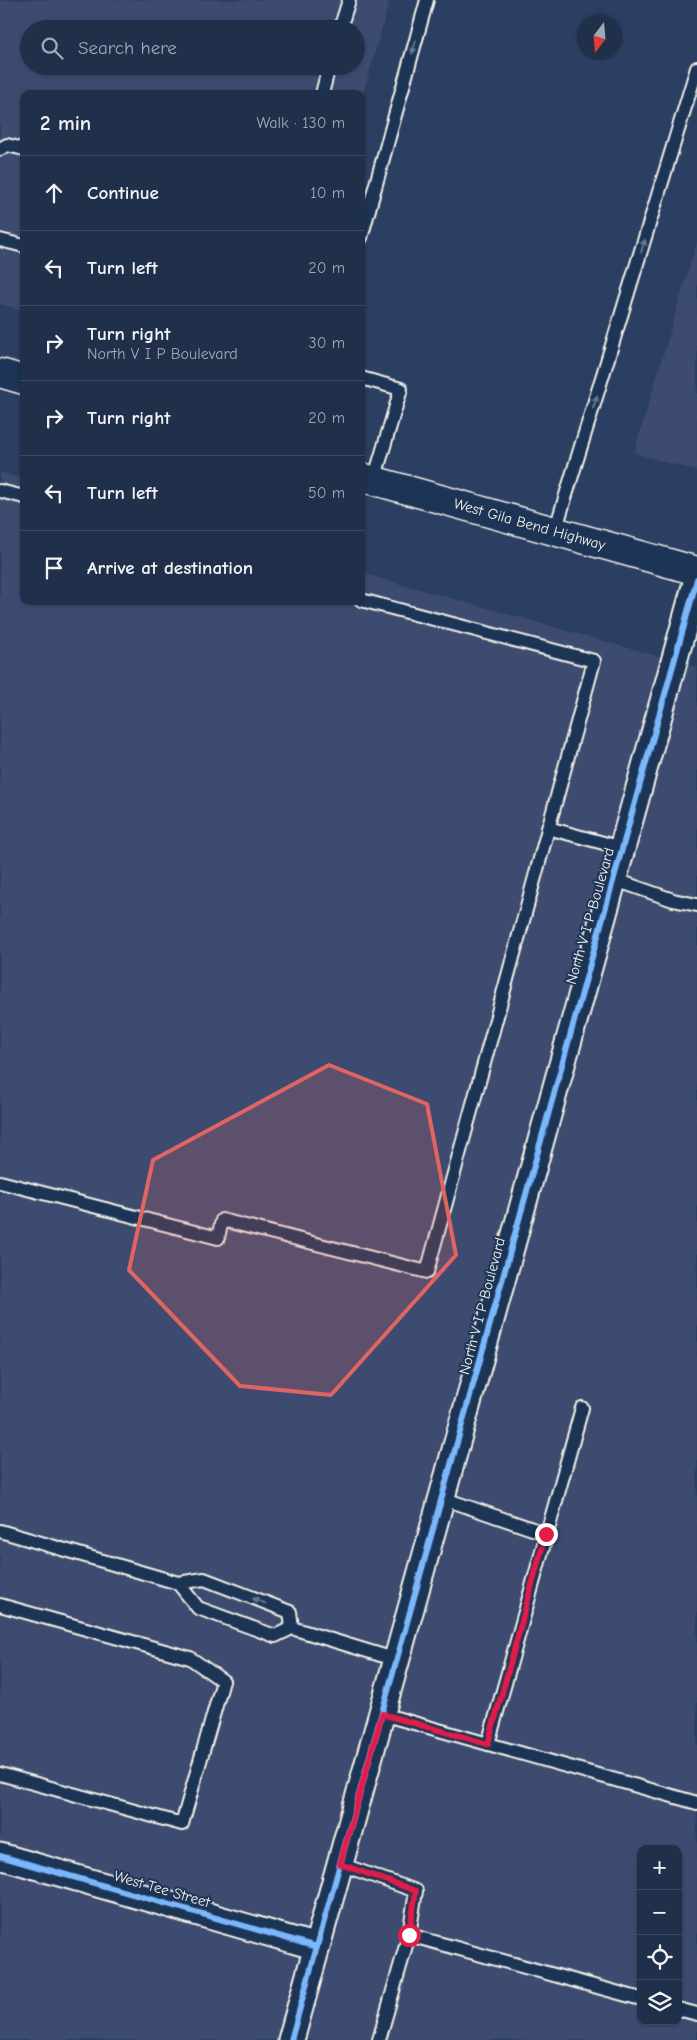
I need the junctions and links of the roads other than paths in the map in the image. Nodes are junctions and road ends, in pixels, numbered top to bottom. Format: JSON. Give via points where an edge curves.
{"nodes":[{"id":1,"x":349,"y":0,"type":"edge"},
{"id":2,"x":428,"y":0,"type":"edge"},
{"id":3,"x":343,"y":20,"type":"edge"},
{"id":4,"x":697,"y":68,"type":"edge"},
{"id":5,"x":327,"y":75,"type":"edge"},
{"id":6,"x":323,"y":90,"type":"edge"},
{"id":7,"x":20,"y":148,"type":"edge"},
{"id":8,"x":0,"y":149,"type":"edge"},
{"id":9,"x":365,"y":224,"type":"edge"},
{"id":10,"x":0,"y":240,"type":"edge"},
{"id":11,"x":20,"y":245,"type":"edge"},
{"id":12,"x":0,"y":373,"type":"edge"},
{"id":13,"x":20,"y":379,"type":"edge"},
{"id":14,"x":365,"y":379,"type":"edge"},
{"id":15,"x":368,"y":478,"type":"edge"},
{"id":16,"x":0,"y":491,"type":"edge"},
{"id":17,"x":20,"y":497,"type":"edge"},
{"id":18,"x":555,"y":531,"type":"junction"},
{"id":19,"x":697,"y":571,"type":"edge"},
{"id":20,"x":697,"y":579,"type":"edge"},
{"id":21,"x":365,"y":601,"type":"edge"},
{"id":22,"x":548,"y":828,"type":"junction"},
{"id":23,"x":622,"y":848,"type":"junction"},
{"id":24,"x":613,"y":879,"type":"junction"},
{"id":25,"x":697,"y":904,"type":"edge"},
{"id":26,"x":0,"y":1182,"type":"edge"},
{"id":27,"x":582,"y":1408,"type":"dead end"},
{"id":28,"x":442,"y":1498,"type":"junction"},
{"id":29,"x":0,"y":1531,"type":"edge"},
{"id":30,"x":546,"y":1534,"type":"junction"},
{"id":31,"x":178,"y":1583,"type":"junction"},
{"id":32,"x":0,"y":1605,"type":"edge"},
{"id":33,"x":292,"y":1628,"type":"junction"},
{"id":34,"x":397,"y":1660,"type":"junction"},
{"id":35,"x":382,"y":1714,"type":"junction"},
{"id":36,"x":488,"y":1744,"type":"junction"},
{"id":37,"x":0,"y":1774,"type":"edge"},
{"id":38,"x":697,"y":1803,"type":"edge"},
{"id":39,"x":0,"y":1856,"type":"edge"},
{"id":40,"x":340,"y":1864,"type":"junction"},
{"id":41,"x":409,"y":1935,"type":"junction"},
{"id":42,"x":317,"y":1947,"type":"junction"},
{"id":43,"x":637,"y":1997,"type":"edge"},
{"id":44,"x":682,"y":2010,"type":"edge"},
{"id":45,"x":697,"y":2014,"type":"edge"},
{"id":46,"x":291,"y":2040,"type":"edge"},
{"id":47,"x":379,"y":2040,"type":"edge"}],
"edges":[{"from":1,"to":3,"type":"lane"},
{"from":2,"to":9,"type":"lane","one_way":true},
{"from":18,"to":4,"type":"lane","one_way":true},
{"from":5,"to":6,"type":"lane"},
{"from":7,"to":8,"type":"lane","via":[[7,145]]},
{"from":10,"to":11,"type":"lane"},
{"from":12,"to":13,"type":"main road"},
{"from":14,"to":15,"type":"lane","via":[[401,389]]},
{"from":15,"to":18,"type":"main road","name":"West Gila Bend Highway"},
{"from":16,"to":17,"type":"lane"},
{"from":18,"to":19,"type":"main road","name":"West Gila Bend Highway"},
{"from":20,"to":23,"type":"street","name":"North V I P Boulevard"},
{"from":21,"to":22,"type":"lane","via":[[594,661]]},
{"from":22,"to":23,"type":"lane"},
{"from":22,"to":26,"type":"lane","via":[[426,1272],[222,1220],[218,1238]]},
{"from":23,"to":24,"type":"street","name":"North V I P Boulevard"},
{"from":24,"to":25,"type":"lane","via":[[673,900]]},
{"from":24,"to":28,"type":"street","name":"North V I P Boulevard"},
{"from":27,"to":30,"type":"lane"},
{"from":28,"to":30,"type":"lane"},
{"from":28,"to":34,"type":"street","name":"North V I P Boulevard"},
{"from":29,"to":31,"type":"lane"},
{"from":30,"to":36,"type":"lane"},
{"from":31,"to":33,"type":"lane","via":[[198,1608],[275,1636]]},
{"from":33,"to":31,"type":"lane","one_way":true,"via":[[290,1612],[204,1579]]},
{"from":32,"to":37,"type":"lane","via":[[190,1658],[223,1681],[182,1824]]},
{"from":33,"to":34,"type":"lane"},
{"from":34,"to":35,"type":"street","name":"North V I P Boulevard"},
{"from":35,"to":36,"type":"lane"},
{"from":35,"to":40,"type":"street","name":"North V I P Boulevard"},
{"from":36,"to":38,"type":"lane"},
{"from":39,"to":42,"type":"street","name":"West Tee Street"},
{"from":40,"to":41,"type":"lane","via":[[416,1891]]},
{"from":40,"to":42,"type":"street","name":"North V I P Boulevard"},
{"from":41,"to":43,"type":"lane"},
{"from":41,"to":47,"type":"lane"},
{"from":42,"to":46,"type":"street","name":"North V I P Boulevard"},
{"from":44,"to":45,"type":"lane"}]}
